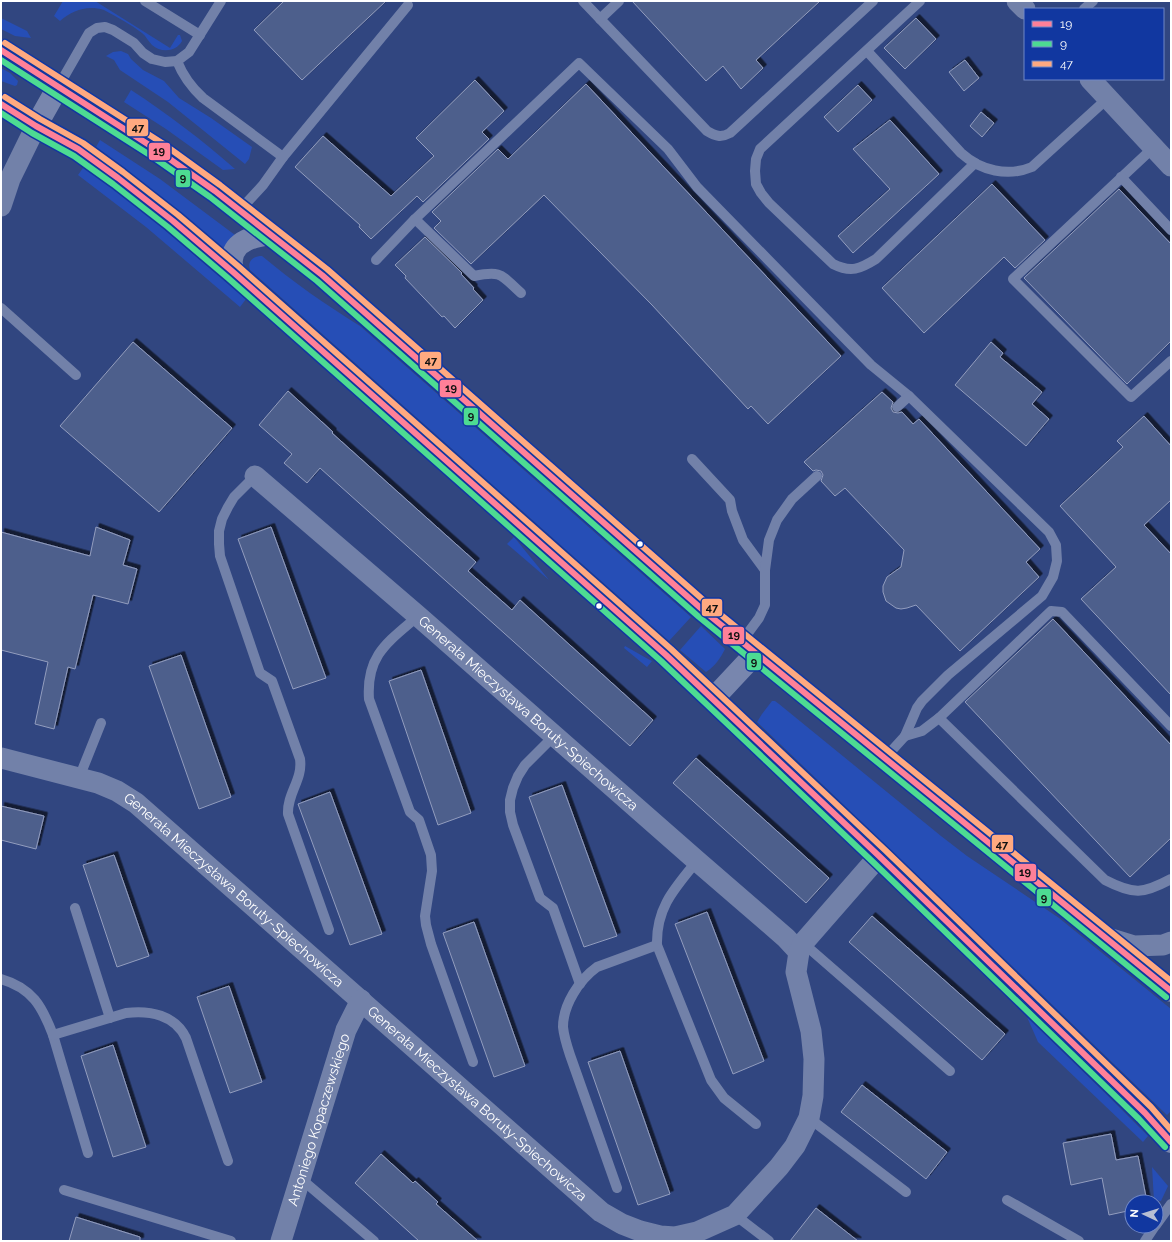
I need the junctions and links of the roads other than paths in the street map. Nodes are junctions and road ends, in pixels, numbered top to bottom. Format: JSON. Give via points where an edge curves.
{"nodes":[{"id":1,"x":145,"y":1,"type":"edge"},
{"id":2,"x":221,"y":1,"type":"edge"},
{"id":3,"x":583,"y":1,"type":"edge"},
{"id":4,"x":619,"y":1,"type":"edge"},
{"id":5,"x":873,"y":1,"type":"edge"},
{"id":6,"x":920,"y":1,"type":"edge"},
{"id":7,"x":408,"y":5,"type":"dead end"},
{"id":8,"x":600,"y":19,"type":"junction"},
{"id":9,"x":200,"y":35,"type":"junction"},
{"id":10,"x":1,"y":50,"type":"edge"},
{"id":11,"x":867,"y":51,"type":"junction"},
{"id":12,"x":177,"y":61,"type":"junction"},
{"id":13,"x":1091,"y":80,"type":"edge"},
{"id":14,"x":58,"y":87,"type":"junction"},
{"id":15,"x":1108,"y":98,"type":"junction"},
{"id":16,"x":1,"y":104,"type":"edge"},
{"id":17,"x":36,"y":126,"type":"junction"},
{"id":18,"x":1154,"y":147,"type":"junction"},
{"id":19,"x":283,"y":157,"type":"junction"},
{"id":20,"x":975,"y":163,"type":"junction"},
{"id":21,"x":1171,"y":166,"type":"edge"},
{"id":22,"x":1121,"y":177,"type":"junction"},
{"id":23,"x":1,"y":206,"type":"edge"},
{"id":24,"x":240,"y":210,"type":"junction"},
{"id":25,"x":415,"y":219,"type":"junction"},
{"id":26,"x":1171,"y":230,"type":"edge"},
{"id":27,"x":271,"y":234,"type":"junction"},
{"id":28,"x":376,"y":260,"type":"dead end"},
{"id":29,"x":233,"y":272,"type":"junction"},
{"id":30,"x":521,"y":293,"type":"dead end"},
{"id":31,"x":1,"y":308,"type":"edge"},
{"id":32,"x":1171,"y":361,"type":"edge"},
{"id":33,"x":76,"y":376,"type":"dead end"},
{"id":34,"x":909,"y":396,"type":"junction"},
{"id":35,"x":897,"y":407,"type":"dead end"},
{"id":36,"x":692,"y":459,"type":"dead end"},
{"id":37,"x":255,"y":476,"type":"joint"},
{"id":38,"x":817,"y":476,"type":"dead end"},
{"id":39,"x":765,"y":570,"type":"junction"},
{"id":40,"x":418,"y":616,"type":"junction"},
{"id":41,"x":749,"y":647,"type":"junction"},
{"id":42,"x":713,"y":699,"type":"junction"},
{"id":43,"x":939,"y":718,"type":"junction"},
{"id":44,"x":101,"y":723,"type":"dead end"},
{"id":45,"x":1171,"y":726,"type":"edge"},
{"id":46,"x":554,"y":736,"type":"junction"},
{"id":47,"x":905,"y":736,"type":"junction"},
{"id":48,"x":1,"y":758,"type":"edge"},
{"id":49,"x":884,"y":758,"type":"junction"},
{"id":50,"x":79,"y":778,"type":"junction"},
{"id":51,"x":879,"y":856,"type":"junction"},
{"id":52,"x":697,"y":861,"type":"junction"},
{"id":53,"x":1171,"y":879,"type":"edge"},
{"id":54,"x":75,"y":908,"type":"dead end"},
{"id":55,"x":329,"y":930,"type":"dead end"},
{"id":56,"x":1103,"y":936,"type":"junction"},
{"id":57,"x":1171,"y":942,"type":"edge"},
{"id":58,"x":657,"y":946,"type":"junction"},
{"id":59,"x":801,"y":948,"type":"junction"},
{"id":60,"x":1,"y":979,"type":"edge"},
{"id":61,"x":580,"y":984,"type":"junction"},
{"id":62,"x":1171,"y":991,"type":"edge"},
{"id":63,"x":361,"y":1000,"type":"junction"},
{"id":64,"x":110,"y":1018,"type":"junction"},
{"id":65,"x":53,"y":1035,"type":"junction"},
{"id":66,"x":473,"y":1062,"type":"dead end"},
{"id":67,"x":950,"y":1071,"type":"dead end"},
{"id":68,"x":809,"y":1118,"type":"junction"},
{"id":69,"x":756,"y":1124,"type":"dead end"},
{"id":70,"x":1171,"y":1142,"type":"edge"},
{"id":71,"x":88,"y":1153,"type":"dead end"},
{"id":72,"x":228,"y":1161,"type":"dead end"},
{"id":73,"x":300,"y":1178,"type":"junction"},
{"id":74,"x":617,"y":1188,"type":"dead end"},
{"id":75,"x":64,"y":1190,"type":"dead end"},
{"id":76,"x":906,"y":1192,"type":"dead end"},
{"id":77,"x":1007,"y":1200,"type":"dead end"},
{"id":78,"x":1171,"y":1204,"type":"edge"},
{"id":79,"x":1164,"y":1214,"type":"edge"},
{"id":80,"x":735,"y":1215,"type":"junction"},
{"id":81,"x":675,"y":1239,"type":"edge"},
{"id":82,"x":231,"y":1241,"type":"edge"},
{"id":83,"x":281,"y":1241,"type":"edge"},
{"id":84,"x":374,"y":1241,"type":"edge"},
{"id":85,"x":769,"y":1241,"type":"edge"},
{"id":86,"x":1079,"y":1241,"type":"edge"}],
"edges":[{"from":1,"to":9,"type":"lane"},
{"from":2,"to":9,"type":"lane"},
{"from":3,"to":8,"type":"lane"},
{"from":4,"to":8,"type":"lane"},
{"from":5,"to":8,"type":"lane","via":[[730,133],[719,137],[706,131]]},
{"from":6,"to":11,"type":"lane"},
{"from":7,"to":19,"type":"lane"},
{"from":9,"to":12,"type":"lane","via":[[189,52]]},
{"from":10,"to":14,"type":"main road"},
{"from":11,"to":20,"type":"lane","via":[[962,153]]},
{"from":11,"to":20,"type":"lane","via":[[760,149],[756,159],[756,184],[770,203],[833,264],[841,268],[857,268],[867,265],[876,258]]},
{"from":12,"to":14,"type":"lane","via":[[152,59],[134,43],[113,30],[97,28],[89,33]]},
{"from":12,"to":19,"type":"lane","via":[[195,91]]},
{"from":13,"to":15,"type":"street"},
{"from":14,"to":17,"type":"main road"},
{"from":14,"to":24,"type":"main road","via":[[157,150]]},
{"from":15,"to":18,"type":"street"},
{"from":15,"to":20,"type":"lane","via":[[1032,167],[1022,171],[1002,172]]},
{"from":16,"to":17,"type":"main road"},
{"from":17,"to":23,"type":"street","via":[[10,179]]},
{"from":17,"to":29,"type":"main road","via":[[78,149],[118,178]]},
{"from":18,"to":21,"type":"street"},
{"from":18,"to":22,"type":"lane"},
{"from":19,"to":24,"type":"lane","via":[[263,185]]},
{"from":22,"to":26,"type":"lane"},
{"from":22,"to":32,"type":"lane","via":[[1013,279],[1131,397]]},
{"from":24,"to":27,"type":"main road"},
{"from":25,"to":28,"type":"lane"},
{"from":25,"to":30,"type":"lane","via":[[474,276],[491,272],[500,274]]},
{"from":25,"to":34,"type":"lane","via":[[579,63],[668,149],[697,187],[871,365]]},
{"from":27,"to":29,"type":"main road","via":[[255,236],[244,241],[237,248],[232,260]]},
{"from":27,"to":41,"type":"main road","via":[[615,534]]},
{"from":29,"to":42,"type":"main road"},
{"from":31,"to":33,"type":"lane"},
{"from":34,"to":35,"type":"lane"},
{"from":34,"to":47,"type":"lane","via":[[1049,532],[1056,545],[1057,561],[1053,577],[1042,596],[948,675],[917,708]]},
{"from":36,"to":39,"type":"lane","via":[[730,500],[743,540]]},
{"from":37,"to":40,"type":"street","name":"Generała Mieczysława Boruty-Spiechowicza"},
{"from":37,"to":55,"type":"lane","via":[[234,497],[222,519],[219,531],[220,556],[260,673],[272,681],[300,759],[300,772],[290,797],[288,814]]},
{"from":38,"to":39,"type":"lane","via":[[792,499],[777,520],[769,540]]},
{"from":39,"to":41,"type":"lane","via":[[765,605]]},
{"from":40,"to":46,"type":"street","name":"Generała Mieczysława Boruty-Spiechowicza"},
{"from":40,"to":66,"type":"lane","via":[[379,652],[370,675],[369,699],[410,812],[419,820],[431,855],[432,871],[426,925],[430,944]]},
{"from":41,"to":42,"type":"main road"},
{"from":41,"to":49,"type":"main road"},
{"from":42,"to":51,"type":"main road"},
{"from":43,"to":45,"type":"lane","via":[[1051,611],[1062,612]]},
{"from":43,"to":47,"type":"lane","via":[[922,731]]},
{"from":43,"to":53,"type":"lane","via":[[1105,880],[1122,889],[1142,892]]},
{"from":44,"to":50,"type":"lane"},
{"from":46,"to":52,"type":"street","name":"Generała Mieczysława Boruty-Spiechowicza"},
{"from":46,"to":61,"type":"lane","via":[[525,765],[518,776],[510,800],[510,812],[540,898],[553,908]]},
{"from":47,"to":49,"type":"lane"},
{"from":48,"to":50,"type":"street","name":"Generała Mieczysława Boruty-Spiechowicza"},
{"from":49,"to":56,"type":"main road"},
{"from":50,"to":63,"type":"street","name":"Generała Mieczysława Boruty-Spiechowicza","via":[[117,791],[136,803]]},
{"from":51,"to":59,"type":"street"},
{"from":51,"to":70,"type":"main road","via":[[1145,1113]]},
{"from":52,"to":58,"type":"lane","via":[[673,890],[662,911],[658,922]]},
{"from":52,"to":59,"type":"street","name":"Generała Mieczysława Boruty-Spiechowicza"},
{"from":54,"to":64,"type":"lane"},
{"from":56,"to":57,"type":"street","via":[[1134,946],[1163,945]]},
{"from":56,"to":62,"type":"main road"},
{"from":58,"to":61,"type":"lane","via":[[597,967]]},
{"from":58,"to":69,"type":"lane","via":[[711,1080],[724,1098]]},
{"from":59,"to":67,"type":"lane"},
{"from":59,"to":68,"type":"street","name":"Generała Mieczysława Boruty-Spiechowicza","via":[[796,972],[811,1031],[814,1059],[813,1096]]},
{"from":60,"to":65,"type":"lane","via":[[20,985],[37,1002]]},
{"from":61,"to":74,"type":"lane","via":[[567,1008],[564,1022],[565,1038]]},
{"from":63,"to":73,"type":"street","name":"Antoniego Kopaczewskiego","via":[[346,1030]]},
{"from":63,"to":81,"type":"street","name":"Generała Mieczysława Boruty-Spiechowicza","via":[[601,1212],[640,1231]]},
{"from":64,"to":65,"type":"lane"},
{"from":64,"to":72,"type":"lane","via":[[135,1012],[155,1014],[175,1023],[182,1030]]},
{"from":65,"to":71,"type":"lane"},
{"from":68,"to":76,"type":"lane"},
{"from":68,"to":80,"type":"street","name":"Generała Mieczysława Boruty-Spiechowicza","via":[[779,1167]]},
{"from":73,"to":83,"type":"street","name":"Antoniego Kopaczewskiego"},
{"from":73,"to":84,"type":"lane"},
{"from":75,"to":82,"type":"lane"},
{"from":77,"to":86,"type":"lane"},
{"from":78,"to":79,"type":"lane"},
{"from":80,"to":81,"type":"street","name":"Generała Mieczysława Boruty-Spiechowicza"},
{"from":80,"to":85,"type":"lane"}]}
